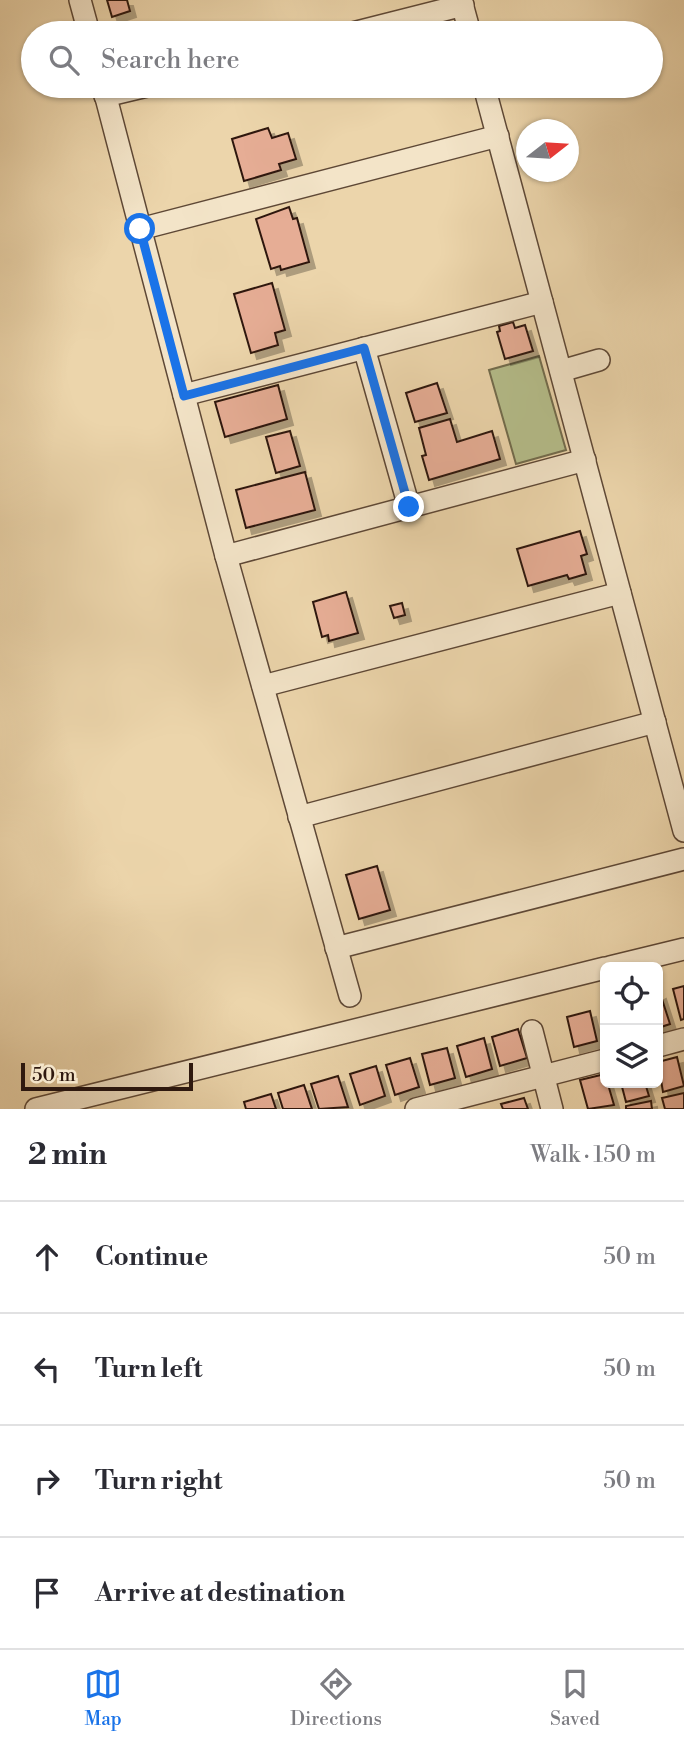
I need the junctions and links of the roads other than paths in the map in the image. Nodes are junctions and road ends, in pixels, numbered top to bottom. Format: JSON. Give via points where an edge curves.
{"nodes":[{"id":1,"x":80,"y":0,"type":"edge"},
{"id":2,"x":462,"y":3,"type":"edge"},
{"id":3,"x":86,"y":21,"type":"edge"},
{"id":4,"x":397,"y":21,"type":"edge"},
{"id":5,"x":467,"y":21,"type":"edge"},
{"id":6,"x":106,"y":98,"type":"edge"},
{"id":7,"x":487,"y":98,"type":"edge"},
{"id":8,"x":498,"y":136,"type":"junction"},
{"id":9,"x":140,"y":229,"type":"junction"},
{"id":10,"x":542,"y":302,"type":"junction"},
{"id":11,"x":364,"y":348,"type":"junction"},
{"id":12,"x":599,"y":360,"type":"dead end"},
{"id":13,"x":561,"y":371,"type":"junction"},
{"id":14,"x":184,"y":396,"type":"junction"},
{"id":15,"x":585,"y":460,"type":"junction"},
{"id":16,"x":409,"y":507,"type":"junction"},
{"id":17,"x":226,"y":555,"type":"junction"},
{"id":18,"x":620,"y":593,"type":"junction"},
{"id":19,"x":263,"y":685,"type":"junction"},
{"id":20,"x":655,"y":722,"type":"junction"},
{"id":21,"x":299,"y":817,"type":"junction"},
{"id":22,"x":684,"y":831,"type":"edge"},
{"id":23,"x":684,"y":859,"type":"edge"},
{"id":24,"x":336,"y":948,"type":"junction"},
{"id":25,"x":684,"y":949,"type":"edge"},
{"id":26,"x":632,"y":962,"type":"edge"},
{"id":27,"x":600,"y":970,"type":"edge"},
{"id":28,"x":350,"y":996,"type":"dead end"},
{"id":29,"x":532,"y":1031,"type":"dead end"},
{"id":30,"x":684,"y":1039,"type":"edge"},
{"id":31,"x":663,"y":1045,"type":"edge"},
{"id":32,"x":600,"y":1061,"type":"edge"},
{"id":33,"x":544,"y":1076,"type":"junction"},
{"id":34,"x":36,"y":1109,"type":"edge"},
{"id":35,"x":416,"y":1109,"type":"edge"},
{"id":36,"x":552,"y":1109,"type":"edge"}],
"edges":[{"from":1,"to":3,"type":"street"},
{"from":2,"to":4,"type":"street"},
{"from":2,"to":5,"type":"street"},
{"from":6,"to":9,"type":"street"},
{"from":7,"to":8,"type":"street"},
{"from":8,"to":9,"type":"street"},
{"from":8,"to":10,"type":"street"},
{"from":9,"to":14,"type":"street"},
{"from":10,"to":11,"type":"street"},
{"from":10,"to":13,"type":"street"},
{"from":11,"to":14,"type":"street"},
{"from":11,"to":16,"type":"street"},
{"from":12,"to":13,"type":"street"},
{"from":13,"to":15,"type":"street"},
{"from":14,"to":17,"type":"street"},
{"from":15,"to":16,"type":"street"},
{"from":15,"to":18,"type":"street"},
{"from":16,"to":17,"type":"street"},
{"from":17,"to":19,"type":"street"},
{"from":18,"to":19,"type":"street"},
{"from":18,"to":20,"type":"street"},
{"from":19,"to":21,"type":"street"},
{"from":20,"to":21,"type":"street"},
{"from":20,"to":22,"type":"street"},
{"from":21,"to":24,"type":"street"},
{"from":23,"to":24,"type":"street"},
{"from":24,"to":28,"type":"street"},
{"from":25,"to":26,"type":"street"},
{"from":27,"to":34,"type":"street"},
{"from":29,"to":33,"type":"street"},
{"from":30,"to":31,"type":"street"},
{"from":32,"to":33,"type":"street"},
{"from":33,"to":35,"type":"street"},
{"from":33,"to":36,"type":"street"}]}
